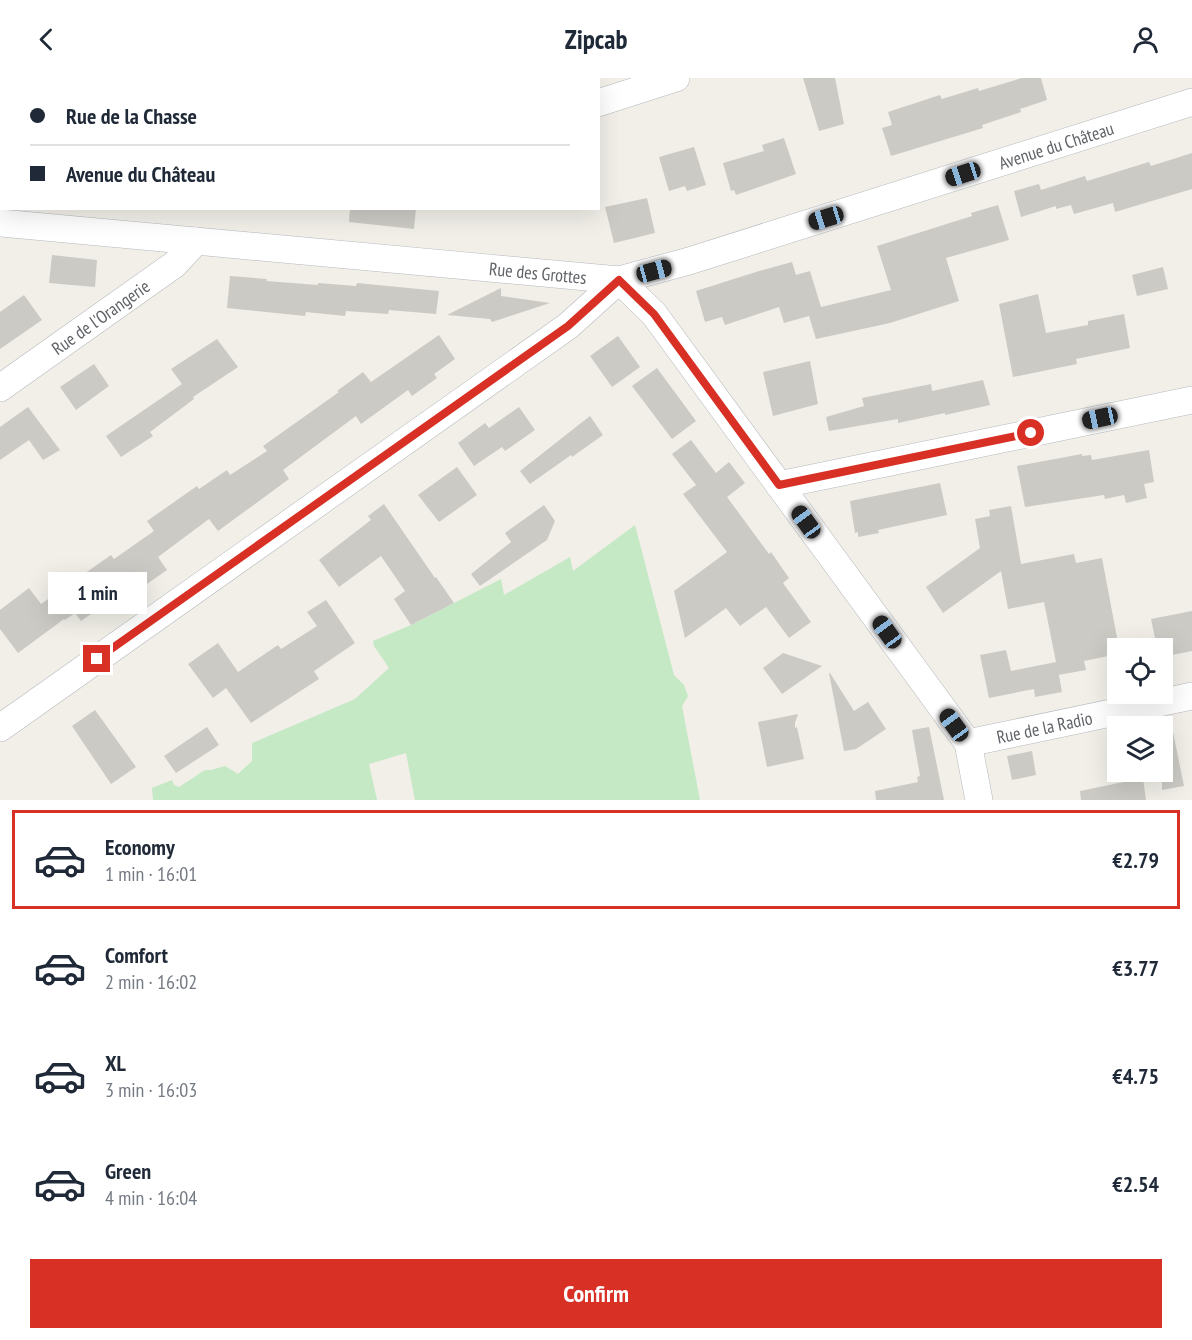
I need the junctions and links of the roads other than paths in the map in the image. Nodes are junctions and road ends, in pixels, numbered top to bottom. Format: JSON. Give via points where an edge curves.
{"nodes":[{"id":1,"x":676,"y":78,"type":"edge"},
{"id":2,"x":600,"y":102,"type":"edge"},
{"id":3,"x":1192,"y":102,"type":"edge"},
{"id":4,"x":0,"y":223,"type":"edge"},
{"id":5,"x":196,"y":241,"type":"junction"},
{"id":6,"x":619,"y":280,"type":"junction"},
{"id":7,"x":0,"y":388,"type":"edge"},
{"id":8,"x":1192,"y":400,"type":"edge"},
{"id":9,"x":779,"y":485,"type":"junction"},
{"id":10,"x":1192,"y":696,"type":"edge"},
{"id":11,"x":0,"y":728,"type":"edge"},
{"id":12,"x":968,"y":743,"type":"junction"},
{"id":13,"x":979,"y":800,"type":"edge"}],
"edges":[{"from":1,"to":2,"type":"street"},
{"from":3,"to":6,"type":"street","name":"Avenue du Château"},
{"from":4,"to":5,"type":"street","name":"Rue des Grottes"},
{"from":5,"to":6,"type":"street","name":"Rue des Grottes"},
{"from":5,"to":7,"type":"street","name":"Rue de l'Orangerie","via":[[175,264]]},
{"from":6,"to":9,"type":"street","via":[[654,314]]},
{"from":6,"to":11,"type":"street","name":"Avenue du Château","via":[[568,326]]},
{"from":8,"to":9,"type":"street"},
{"from":9,"to":12,"type":"street"},
{"from":10,"to":12,"type":"street","name":"Rue de la Radio"},
{"from":12,"to":13,"type":"street"}]}
